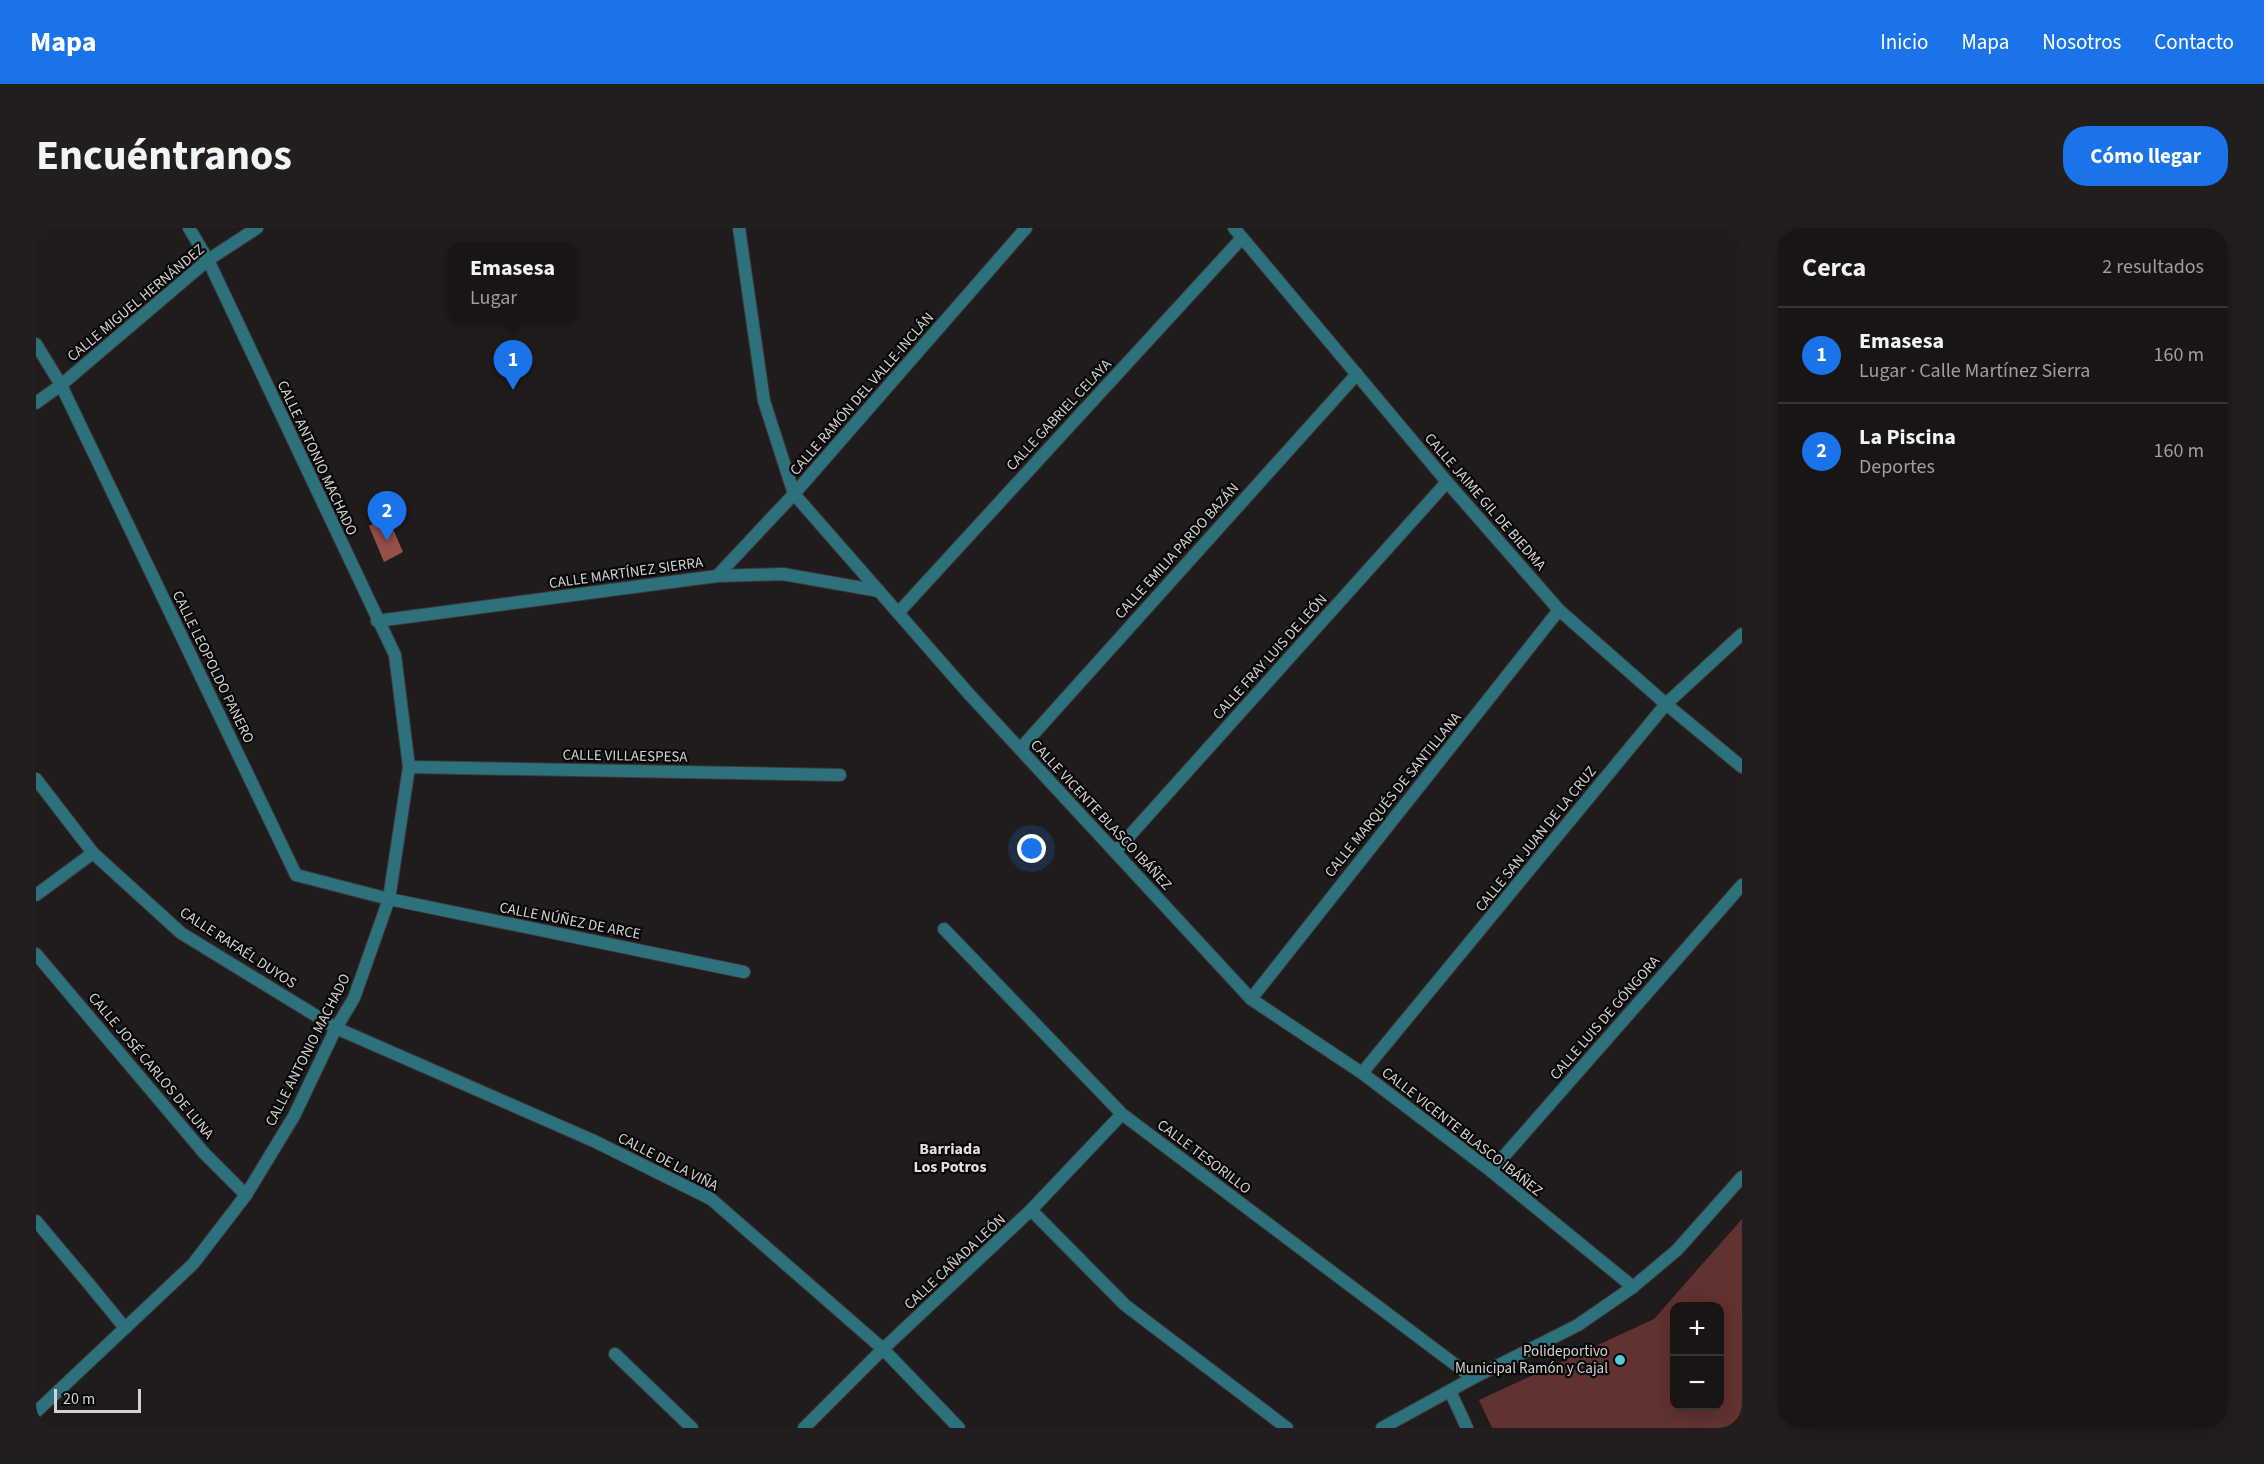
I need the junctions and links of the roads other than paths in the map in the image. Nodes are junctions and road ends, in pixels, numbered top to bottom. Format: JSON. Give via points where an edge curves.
{"nodes":[{"id":1,"x":189,"y":228,"type":"edge"},
{"id":2,"x":257,"y":228,"type":"edge"},
{"id":3,"x":740,"y":228,"type":"edge"},
{"id":4,"x":1026,"y":228,"type":"edge"},
{"id":5,"x":1238,"y":233,"type":"edge"},
{"id":6,"x":208,"y":260,"type":"junction"},
{"id":7,"x":36,"y":344,"type":"edge"},
{"id":8,"x":1357,"y":374,"type":"junction"},
{"id":9,"x":61,"y":385,"type":"junction"},
{"id":10,"x":36,"y":403,"type":"edge"},
{"id":11,"x":1447,"y":482,"type":"junction"},
{"id":12,"x":794,"y":495,"type":"junction"},
{"id":13,"x":717,"y":576,"type":"junction"},
{"id":14,"x":879,"y":591,"type":"junction"},
{"id":15,"x":1559,"y":610,"type":"junction"},
{"id":16,"x":898,"y":613,"type":"junction"},
{"id":17,"x":377,"y":621,"type":"junction"},
{"id":18,"x":1742,"y":634,"type":"edge"},
{"id":19,"x":1666,"y":704,"type":"junction"},
{"id":20,"x":1020,"y":749,"type":"junction"},
{"id":21,"x":409,"y":767,"type":"junction"},
{"id":22,"x":1742,"y":767,"type":"edge"},
{"id":23,"x":840,"y":775,"type":"dead end"},
{"id":24,"x":36,"y":779,"type":"edge"},
{"id":25,"x":1115,"y":852,"type":"junction"},
{"id":26,"x":93,"y":853,"type":"junction"},
{"id":27,"x":1742,"y":885,"type":"edge"},
{"id":28,"x":36,"y":895,"type":"edge"},
{"id":29,"x":389,"y":899,"type":"junction"},
{"id":30,"x":944,"y":929,"type":"dead end"},
{"id":31,"x":36,"y":954,"type":"edge"},
{"id":32,"x":744,"y":972,"type":"dead end"},
{"id":33,"x":1251,"y":999,"type":"junction"},
{"id":34,"x":336,"y":1028,"type":"junction"},
{"id":35,"x":1362,"y":1073,"type":"junction"},
{"id":36,"x":1122,"y":1114,"type":"junction"},
{"id":37,"x":1491,"y":1171,"type":"junction"},
{"id":38,"x":1742,"y":1177,"type":"edge"},
{"id":39,"x":246,"y":1195,"type":"junction"},
{"id":40,"x":1031,"y":1210,"type":"junction"},
{"id":41,"x":36,"y":1221,"type":"edge"},
{"id":42,"x":1633,"y":1287,"type":"junction"},
{"id":43,"x":124,"y":1328,"type":"junction"},
{"id":44,"x":883,"y":1349,"type":"junction"},
{"id":45,"x":615,"y":1354,"type":"dead end"},
{"id":46,"x":1473,"y":1378,"type":"junction"},
{"id":47,"x":1450,"y":1391,"type":"junction"},
{"id":48,"x":36,"y":1412,"type":"edge"},
{"id":49,"x":692,"y":1428,"type":"edge"},
{"id":50,"x":804,"y":1428,"type":"edge"},
{"id":51,"x":959,"y":1428,"type":"edge"},
{"id":52,"x":1287,"y":1428,"type":"edge"},
{"id":53,"x":1382,"y":1428,"type":"edge"},
{"id":54,"x":1467,"y":1428,"type":"edge"}],
"edges":[{"from":1,"to":6,"type":"street","name":"CALLE ANTONIO MACHADO"},
{"from":2,"to":6,"type":"street","name":"CALLE MIGUEL HERNÁNDEZ"},
{"from":3,"to":12,"type":"street","name":"CALLE VICENTE BLASCO IBÁÑEZ","via":[[764,401]]},
{"from":4,"to":12,"type":"street","name":"CALLE RAMÓN DEL VALLE-INCLÁN"},
{"from":5,"to":8,"type":"street","name":"CALLE JAIME GIL DE BIEDMA"},
{"from":5,"to":16,"type":"street","name":"CALLE GABRIEL CELAYA"},
{"from":6,"to":9,"type":"street","name":"CALLE MIGUEL HERNÁNDEZ"},
{"from":6,"to":17,"type":"street","name":"CALLE ANTONIO MACHADO"},
{"from":7,"to":9,"type":"street","name":"CALLE LEOPOLDO PANERO"},
{"from":8,"to":11,"type":"street","name":"CALLE JAIME GIL DE BIEDMA"},
{"from":8,"to":20,"type":"street","name":"CALLE EMILIA PARDO BAZÁN"},
{"from":9,"to":10,"type":"street","name":"CALLE MIGUEL HERNÁNDEZ"},
{"from":9,"to":29,"type":"street","name":"CALLE LEOPOLDO PANERO","via":[[296,875]]},
{"from":11,"to":15,"type":"street","name":"CALLE JAIME GIL DE BIEDMA"},
{"from":11,"to":25,"type":"street","name":"CALLE FRAY LUIS DE LEÓN"},
{"from":12,"to":13,"type":"street","name":"CALLE RAMÓN DEL VALLE-INCLÁN"},
{"from":12,"to":14,"type":"street","name":"CALLE VICENTE BLASCO IBÁÑEZ"},
{"from":13,"to":14,"type":"street","name":"CALLE MARTÍNEZ SIERRA","via":[[783,574]]},
{"from":13,"to":17,"type":"street","name":"CALLE MARTÍNEZ SIERRA"},
{"from":14,"to":16,"type":"street","name":"CALLE VICENTE BLASCO IBÁÑEZ"},
{"from":15,"to":19,"type":"street","name":"CALLE JAIME GIL DE BIEDMA"},
{"from":15,"to":33,"type":"street","name":"CALLE MARQUÉS DE SANTILLANA"},
{"from":16,"to":20,"type":"street","name":"CALLE VICENTE BLASCO IBÁÑEZ"},
{"from":17,"to":21,"type":"street","name":"CALLE ANTONIO MACHADO","via":[[394,656]]},
{"from":18,"to":19,"type":"street","name":"CALLE SAN JUAN DE LA CRUZ"},
{"from":19,"to":22,"type":"street","name":"CALLE JAIME GIL DE BIEDMA"},
{"from":19,"to":35,"type":"street","name":"CALLE SAN JUAN DE LA CRUZ"},
{"from":20,"to":25,"type":"street","name":"CALLE VICENTE BLASCO IBÁÑEZ"},
{"from":21,"to":23,"type":"street","name":"CALLE VILLAESPESA"},
{"from":21,"to":29,"type":"street","name":"CALLE ANTONIO MACHADO"},
{"from":24,"to":26,"type":"street","name":"CALLE RAFAÉL DUYOS"},
{"from":25,"to":33,"type":"street","name":"CALLE VICENTE BLASCO IBÁÑEZ"},
{"from":26,"to":28,"type":"street"},
{"from":26,"to":34,"type":"street","name":"CALLE RAFAÉL DUYOS","via":[[182,933]]},
{"from":27,"to":37,"type":"street","name":"CALLE LUIS DE GÓNGORA"},
{"from":29,"to":32,"type":"street","name":"CALLE NÚÑEZ DE ARCE"},
{"from":29,"to":34,"type":"street","name":"CALLE ANTONIO MACHADO","via":[[354,998]]},
{"from":30,"to":36,"type":"street","name":"CALLE TESORILLO"},
{"from":31,"to":39,"type":"street","name":"CALLE JOSÉ CARLOS DE LUNA","via":[[204,1153]]},
{"from":33,"to":35,"type":"street","name":"CALLE VICENTE BLASCO IBÁÑEZ"},
{"from":34,"to":39,"type":"street","name":"CALLE ANTONIO MACHADO","via":[[294,1116]]},
{"from":34,"to":44,"type":"street","name":"CALLE DE LA VIÑA","via":[[594,1141],[711,1199]]},
{"from":35,"to":37,"type":"street","name":"CALLE VICENTE BLASCO IBÁÑEZ"},
{"from":36,"to":40,"type":"street","name":"CALLE CAÑADA LEÓN"},
{"from":36,"to":46,"type":"street","name":"CALLE TESORILLO"},
{"from":37,"to":42,"type":"street","name":"CALLE VICENTE BLASCO IBÁÑEZ"},
{"from":38,"to":42,"type":"street","via":[[1677,1250]]},
{"from":39,"to":43,"type":"street","name":"CALLE ANTONIO MACHADO","via":[[193,1264]]},
{"from":40,"to":44,"type":"street","name":"CALLE CAÑADA LEÓN"},
{"from":40,"to":52,"type":"street","via":[[1125,1305]]},
{"from":41,"to":43,"type":"street"},
{"from":42,"to":46,"type":"street","via":[[1578,1325]]},
{"from":43,"to":48,"type":"street","name":"CALLE ANTONIO MACHADO"},
{"from":44,"to":50,"type":"street","name":"CALLE CAÑADA LEÓN"},
{"from":44,"to":51,"type":"street","name":"CALLE DE LA VIÑA"},
{"from":45,"to":49,"type":"street"},
{"from":46,"to":47,"type":"street"},
{"from":47,"to":53,"type":"street"},
{"from":47,"to":54,"type":"street"}]}
